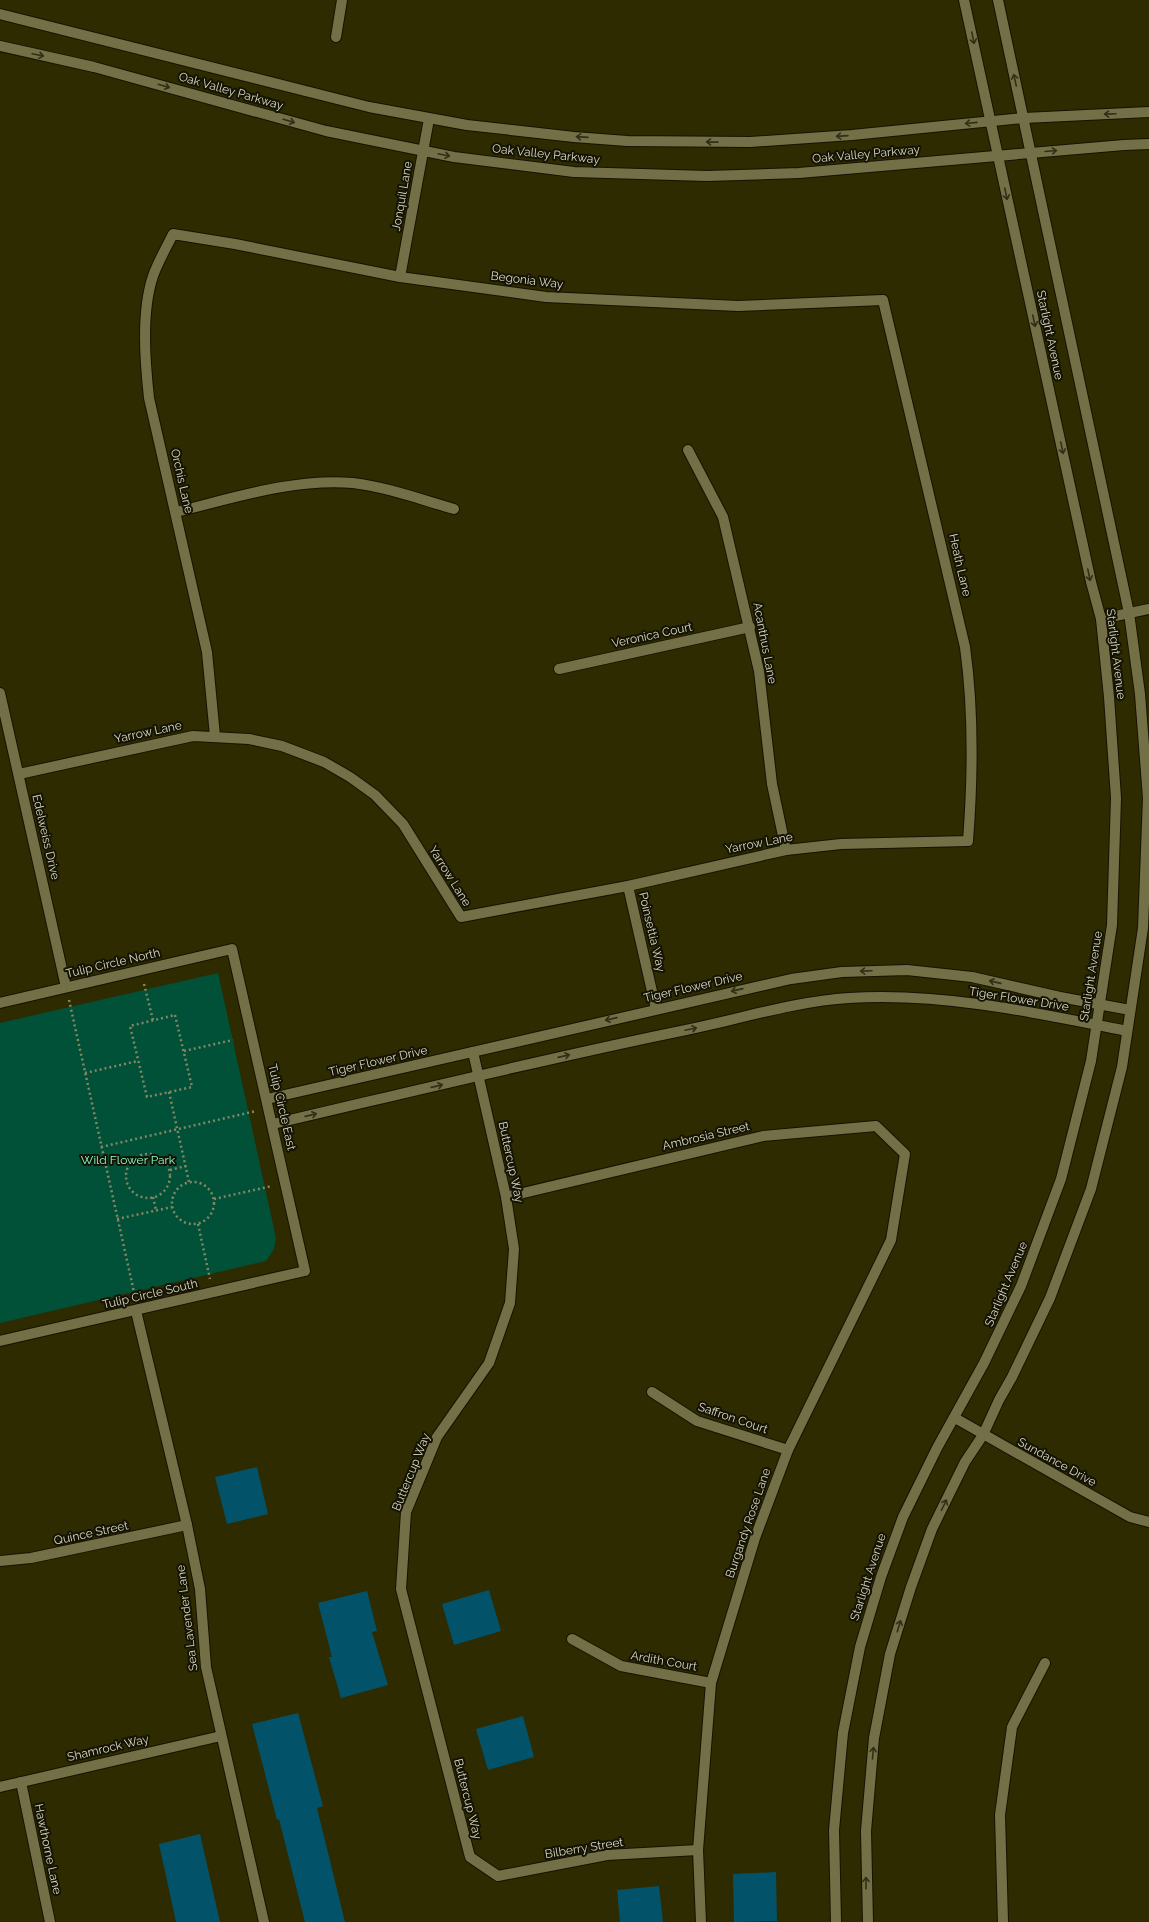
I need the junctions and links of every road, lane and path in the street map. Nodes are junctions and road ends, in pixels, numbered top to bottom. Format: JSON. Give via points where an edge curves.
{"nodes":[{"id":1,"x":342,"y":0,"type":"edge"},
{"id":2,"x":964,"y":0,"type":"edge"},
{"id":3,"x":998,"y":0,"type":"edge"},
{"id":4,"x":0,"y":14,"type":"edge"},
{"id":5,"x":336,"y":37,"type":"dead end"},
{"id":6,"x":0,"y":46,"type":"edge"},
{"id":7,"x":1149,"y":112,"type":"edge"},
{"id":8,"x":1024,"y":118,"type":"junction"},
{"id":9,"x":429,"y":119,"type":"junction"},
{"id":10,"x":992,"y":121,"type":"junction"},
{"id":11,"x":1149,"y":144,"type":"edge"},
{"id":12,"x":423,"y":150,"type":"junction"},
{"id":13,"x":1031,"y":152,"type":"junction"},
{"id":14,"x":998,"y":156,"type":"junction"},
{"id":15,"x":173,"y":234,"type":"joint"},
{"id":16,"x":400,"y":277,"type":"junction"},
{"id":17,"x":883,"y":300,"type":"joint"},
{"id":18,"x":688,"y":450,"type":"dead end"},
{"id":19,"x":454,"y":509,"type":"dead end"},
{"id":20,"x":176,"y":512,"type":"junction"},
{"id":21,"x":1149,"y":609,"type":"edge"},
{"id":22,"x":1129,"y":613,"type":"junction"},
{"id":23,"x":1100,"y":619,"type":"junction"},
{"id":24,"x":750,"y":627,"type":"junction"},
{"id":25,"x":559,"y":669,"type":"dead end"},
{"id":26,"x":0,"y":693,"type":"edge"},
{"id":27,"x":215,"y":736,"type":"junction"},
{"id":28,"x":19,"y":774,"type":"junction"},
{"id":29,"x":968,"y":840,"type":"joint"},
{"id":30,"x":786,"y":850,"type":"junction"},
{"id":31,"x":628,"y":886,"type":"junction"},
{"id":32,"x":232,"y":949,"type":"joint"},
{"id":33,"x":141,"y":970,"type":"junction"},
{"id":34,"x":66,"y":988,"type":"junction"},
{"id":35,"x":0,"y":1003,"type":"edge"},
{"id":36,"x":1100,"y":1004,"type":"junction"},
{"id":37,"x":656,"y":1009,"type":"junction"},
{"id":38,"x":1130,"y":1010,"type":"junction"},
{"id":39,"x":153,"y":1020,"type":"junction"},
{"id":40,"x":1097,"y":1025,"type":"junction"},
{"id":41,"x":1127,"y":1031,"type":"junction"},
{"id":42,"x":233,"y":1040,"type":"dead end"},
{"id":43,"x":184,"y":1051,"type":"junction"},
{"id":44,"x":473,"y":1052,"type":"junction"},
{"id":45,"x":138,"y":1061,"type":"junction"},
{"id":46,"x":85,"y":1073,"type":"junction"},
{"id":47,"x":479,"y":1076,"type":"junction"},
{"id":48,"x":169,"y":1092,"type":"junction"},
{"id":49,"x":268,"y":1104,"type":"junction"},
{"id":50,"x":273,"y":1124,"type":"junction"},
{"id":51,"x":178,"y":1130,"type":"junction"},
{"id":52,"x":101,"y":1147,"type":"junction"},
{"id":53,"x":905,"y":1154,"type":"joint"},
{"id":54,"x":186,"y":1166,"type":"junction"},
{"id":55,"x":170,"y":1170,"type":"junction"},
{"id":56,"x":189,"y":1182,"type":"junction"},
{"id":57,"x":285,"y":1183,"type":"junction"},
{"id":58,"x":153,"y":1197,"type":"junction"},
{"id":59,"x":506,"y":1197,"type":"junction"},
{"id":60,"x":214,"y":1199,"type":"junction"},
{"id":61,"x":172,"y":1207,"type":"junction"},
{"id":62,"x":156,"y":1210,"type":"junction"},
{"id":63,"x":117,"y":1219,"type":"junction"},
{"id":64,"x":198,"y":1224,"type":"junction"},
{"id":65,"x":305,"y":1271,"type":"joint"},
{"id":66,"x":134,"y":1292,"type":"dead end"},
{"id":67,"x":213,"y":1293,"type":"junction"},
{"id":68,"x":136,"y":1311,"type":"junction"},
{"id":69,"x":0,"y":1341,"type":"edge"},
{"id":70,"x":652,"y":1392,"type":"dead end"},
{"id":71,"x":954,"y":1418,"type":"junction"},
{"id":72,"x":983,"y":1435,"type":"junction"},
{"id":73,"x":788,"y":1450,"type":"junction"},
{"id":74,"x":1149,"y":1522,"type":"edge"},
{"id":75,"x":187,"y":1525,"type":"junction"},
{"id":76,"x":0,"y":1561,"type":"edge"},
{"id":77,"x":572,"y":1639,"type":"dead end"},
{"id":78,"x":1045,"y":1663,"type":"dead end"},
{"id":79,"x":711,"y":1682,"type":"junction"},
{"id":80,"x":221,"y":1736,"type":"junction"},
{"id":81,"x":21,"y":1782,"type":"junction"},
{"id":82,"x":0,"y":1787,"type":"edge"},
{"id":83,"x":698,"y":1850,"type":"junction"},
{"id":84,"x":498,"y":1876,"type":"joint"},
{"id":85,"x":50,"y":1922,"type":"edge"},
{"id":86,"x":264,"y":1922,"type":"edge"},
{"id":87,"x":701,"y":1922,"type":"edge"},
{"id":88,"x":836,"y":1922,"type":"edge"},
{"id":89,"x":868,"y":1922,"type":"edge"},
{"id":90,"x":1003,"y":1922,"type":"edge"}],
"edges":[{"from":1,"to":5,"type":"street"},
{"from":2,"to":10,"type":"street","name":"Starlight Avenue","one_way":true},
{"from":8,"to":3,"type":"street","name":"Starlight Avenue","one_way":true},
{"from":4,"to":9,"type":"street","name":"Oak Valley Parkway","via":[[369,107]]},
{"from":6,"to":12,"type":"street","name":"Oak Valley Parkway","one_way":true,"via":[[94,67],[326,132]]},
{"from":7,"to":8,"type":"street","name":"Oak Valley Parkway","one_way":true},
{"from":8,"to":10,"type":"street","name":"Oak Valley Parkway"},
{"from":8,"to":13,"type":"street","name":"Starlight Avenue"},
{"from":10,"to":9,"type":"street","name":"Oak Valley Parkway","one_way":true,"via":[[750,142],[627,141]]},
{"from":9,"to":12,"type":"street","name":"Jonquil Lane"},
{"from":10,"to":14,"type":"street","name":"Starlight Avenue"},
{"from":13,"to":11,"type":"street","name":"Oak Valley Parkway","one_way":true},
{"from":12,"to":14,"type":"street","name":"Oak Valley Parkway","one_way":true,"via":[[454,157],[574,172],[707,176],[799,173]]},
{"from":12,"to":16,"type":"street","name":"Jonquil Lane"},
{"from":13,"to":14,"type":"street","name":"Oak Valley Parkway"},
{"from":13,"to":22,"type":"street","name":"Starlight Avenue"},
{"from":14,"to":23,"type":"street","name":"Starlight Avenue","one_way":true},
{"from":15,"to":16,"type":"street","name":"Begonia Way"},
{"from":15,"to":20,"type":"street","name":"Orchis Lane","via":[[153,276],[148,304],[145,359],[149,398]]},
{"from":16,"to":17,"type":"street","name":"Begonia Way","via":[[546,297],[673,304],[738,306]]},
{"from":17,"to":29,"type":"street","name":"Heath Lane","via":[[965,647],[970,682],[972,778]]},
{"from":18,"to":24,"type":"street","name":"Acanthus Lane","via":[[723,516]]},
{"from":19,"to":20,"type":"street","via":[[354,483],[327,483],[272,489]]},
{"from":20,"to":27,"type":"street","name":"Orchis Lane","via":[[207,652]]},
{"from":21,"to":22,"type":"street"},
{"from":22,"to":23,"type":"street"},
{"from":22,"to":38,"type":"street","name":"Starlight Avenue","via":[[1140,694],[1148,798],[1143,928]]},
{"from":23,"to":36,"type":"street","name":"Starlight Avenue","via":[[1109,697],[1116,798],[1112,926]]},
{"from":24,"to":25,"type":"street","name":"Veronica Court"},
{"from":24,"to":30,"type":"street","name":"Acanthus Lane","via":[[759,671],[772,784]]},
{"from":26,"to":28,"type":"street","name":"Edelweiss Drive"},
{"from":27,"to":28,"type":"street","name":"Yarrow Lane","via":[[173,739]]},
{"from":27,"to":31,"type":"street","name":"Yarrow Lane","via":[[249,739],[282,746],[324,762],[350,777],[374,795],[403,824],[461,917]]},
{"from":28,"to":34,"type":"street","name":"Edelweiss Drive"},
{"from":29,"to":30,"type":"street","name":"Yarrow Lane","via":[[841,844]]},
{"from":30,"to":31,"type":"street","name":"Yarrow Lane"},
{"from":31,"to":37,"type":"street","name":"Poinsettia Way"},
{"from":32,"to":33,"type":"street","name":"Tulip Circle North"},
{"from":32,"to":49,"type":"street","name":"Tulip Circle East"},
{"from":33,"to":34,"type":"street","name":"Tulip Circle North"},
{"from":33,"to":39,"type":"path"},
{"from":34,"to":35,"type":"street","name":"Tulip Circle North"},
{"from":34,"to":46,"type":"path"},
{"from":36,"to":37,"type":"street","name":"Tiger Flower Drive","one_way":true,"via":[[972,977],[907,970],[842,972],[790,979]]},
{"from":36,"to":38,"type":"street","name":"Tiger Flower Drive"},
{"from":36,"to":40,"type":"street","name":"Starlight Avenue"},
{"from":37,"to":44,"type":"street","name":"Tiger Flower Drive","one_way":true},
{"from":38,"to":41,"type":"street","name":"Starlight Avenue"},
{"from":39,"to":43,"type":"path","via":[[175,1015]]},
{"from":39,"to":45,"type":"path","via":[[130,1026]]},
{"from":40,"to":41,"type":"street","name":"Tiger Flower Drive"},
{"from":47,"to":40,"type":"street","name":"Tiger Flower Drive","one_way":true,"via":[[806,1004],[849,998],[959,1002],[1050,1015]]},
{"from":40,"to":71,"type":"street","name":"Starlight Avenue","via":[[1091,1061],[1061,1180],[1021,1286]]},
{"from":41,"to":72,"type":"street","name":"Starlight Avenue","via":[[1122,1067],[1091,1189],[1050,1298]]},
{"from":42,"to":43,"type":"path"},
{"from":43,"to":48,"type":"path","via":[[192,1087]]},
{"from":44,"to":47,"type":"street","name":"Buttercup Way"},
{"from":44,"to":49,"type":"street","name":"Tiger Flower Drive"},
{"from":45,"to":46,"type":"path"},
{"from":45,"to":48,"type":"path","via":[[146,1097]]},
{"from":46,"to":52,"type":"path"},
{"from":50,"to":47,"type":"street","name":"Tiger Flower Drive","one_way":true},
{"from":47,"to":59,"type":"street","name":"Buttercup Way"},
{"from":48,"to":51,"type":"path"},
{"from":49,"to":50,"type":"street","name":"Tulip Circle East"},
{"from":49,"to":51,"type":"path"},
{"from":50,"to":57,"type":"street","name":"Tulip Circle East"},
{"from":51,"to":52,"type":"path"},
{"from":51,"to":54,"type":"path"},
{"from":52,"to":63,"type":"path"},
{"from":53,"to":59,"type":"street","name":"Ambrosia Street","via":[[876,1126],[764,1136]]},
{"from":53,"to":73,"type":"street","name":"Burgandy Rose Lane","via":[[891,1240]]},
{"from":54,"to":55,"type":"path"},
{"from":54,"to":56,"type":"path"},
{"from":55,"to":58,"type":"path","via":[[167,1189]]},
{"from":55,"to":58,"type":"path","via":[[165,1161],[152,1154],[138,1156],[128,1166],[125,1174],[129,1188],[140,1197]]},
{"from":56,"to":60,"type":"path","via":[[206,1186]]},
{"from":56,"to":61,"type":"path","via":[[175,1192]]},
{"from":57,"to":60,"type":"path"},
{"from":57,"to":65,"type":"street","name":"Tulip Circle East"},
{"from":58,"to":62,"type":"path"},
{"from":59,"to":84,"type":"street","name":"Buttercup Way","via":[[514,1249],[510,1303],[489,1363],[437,1437],[406,1512],[402,1589],[470,1857]]},
{"from":60,"to":64,"type":"path","via":[[212,1213],[208,1219]]},
{"from":61,"to":62,"type":"path"},
{"from":61,"to":64,"type":"path","via":[[182,1222]]},
{"from":62,"to":63,"type":"path"},
{"from":63,"to":66,"type":"path"},
{"from":64,"to":67,"type":"path"},
{"from":65,"to":67,"type":"street","name":"Tulip Circle South"},
{"from":67,"to":68,"type":"street","name":"Tulip Circle South"},
{"from":68,"to":69,"type":"street","name":"Tulip Circle South"},
{"from":68,"to":75,"type":"street","name":"Sea Lavender Lane"},
{"from":70,"to":73,"type":"street","name":"Saffron Court","via":[[696,1421]]},
{"from":71,"to":72,"type":"street","name":"Sundance Drive"},
{"from":71,"to":88,"type":"street","name":"Starlight Avenue","via":[[903,1517],[880,1577],[860,1647],[843,1733],[834,1830]]},
{"from":72,"to":74,"type":"street","name":"Sundance Drive","via":[[1130,1517]]},
{"from":89,"to":72,"type":"street","name":"Starlight Avenue","one_way":true,"via":[[866,1831],[874,1738],[890,1654],[910,1587],[932,1529],[965,1462]]},
{"from":73,"to":79,"type":"street","name":"Burgandy Rose Lane","via":[[754,1538]]},
{"from":75,"to":76,"type":"street","name":"Quince Street","via":[[31,1558]]},
{"from":75,"to":80,"type":"street","name":"Sea Lavender Lane","via":[[200,1589],[206,1667]]},
{"from":77,"to":79,"type":"street","name":"Ardith Court","via":[[621,1666]]},
{"from":78,"to":90,"type":"street","via":[[1012,1727],[1000,1815]]},
{"from":79,"to":83,"type":"street","name":"Burgandy Rose Lane"},
{"from":80,"to":81,"type":"street","name":"Shamrock Way"},
{"from":80,"to":86,"type":"street","name":"Sea Lavender Lane"},
{"from":81,"to":82,"type":"street","name":"Shamrock Way"},
{"from":81,"to":85,"type":"street","name":"Hawthorne Lane"},
{"from":83,"to":84,"type":"street","name":"Bilberry Street","via":[[607,1854]]},
{"from":83,"to":87,"type":"street","name":"Burgandy Rose Lane"}]}
